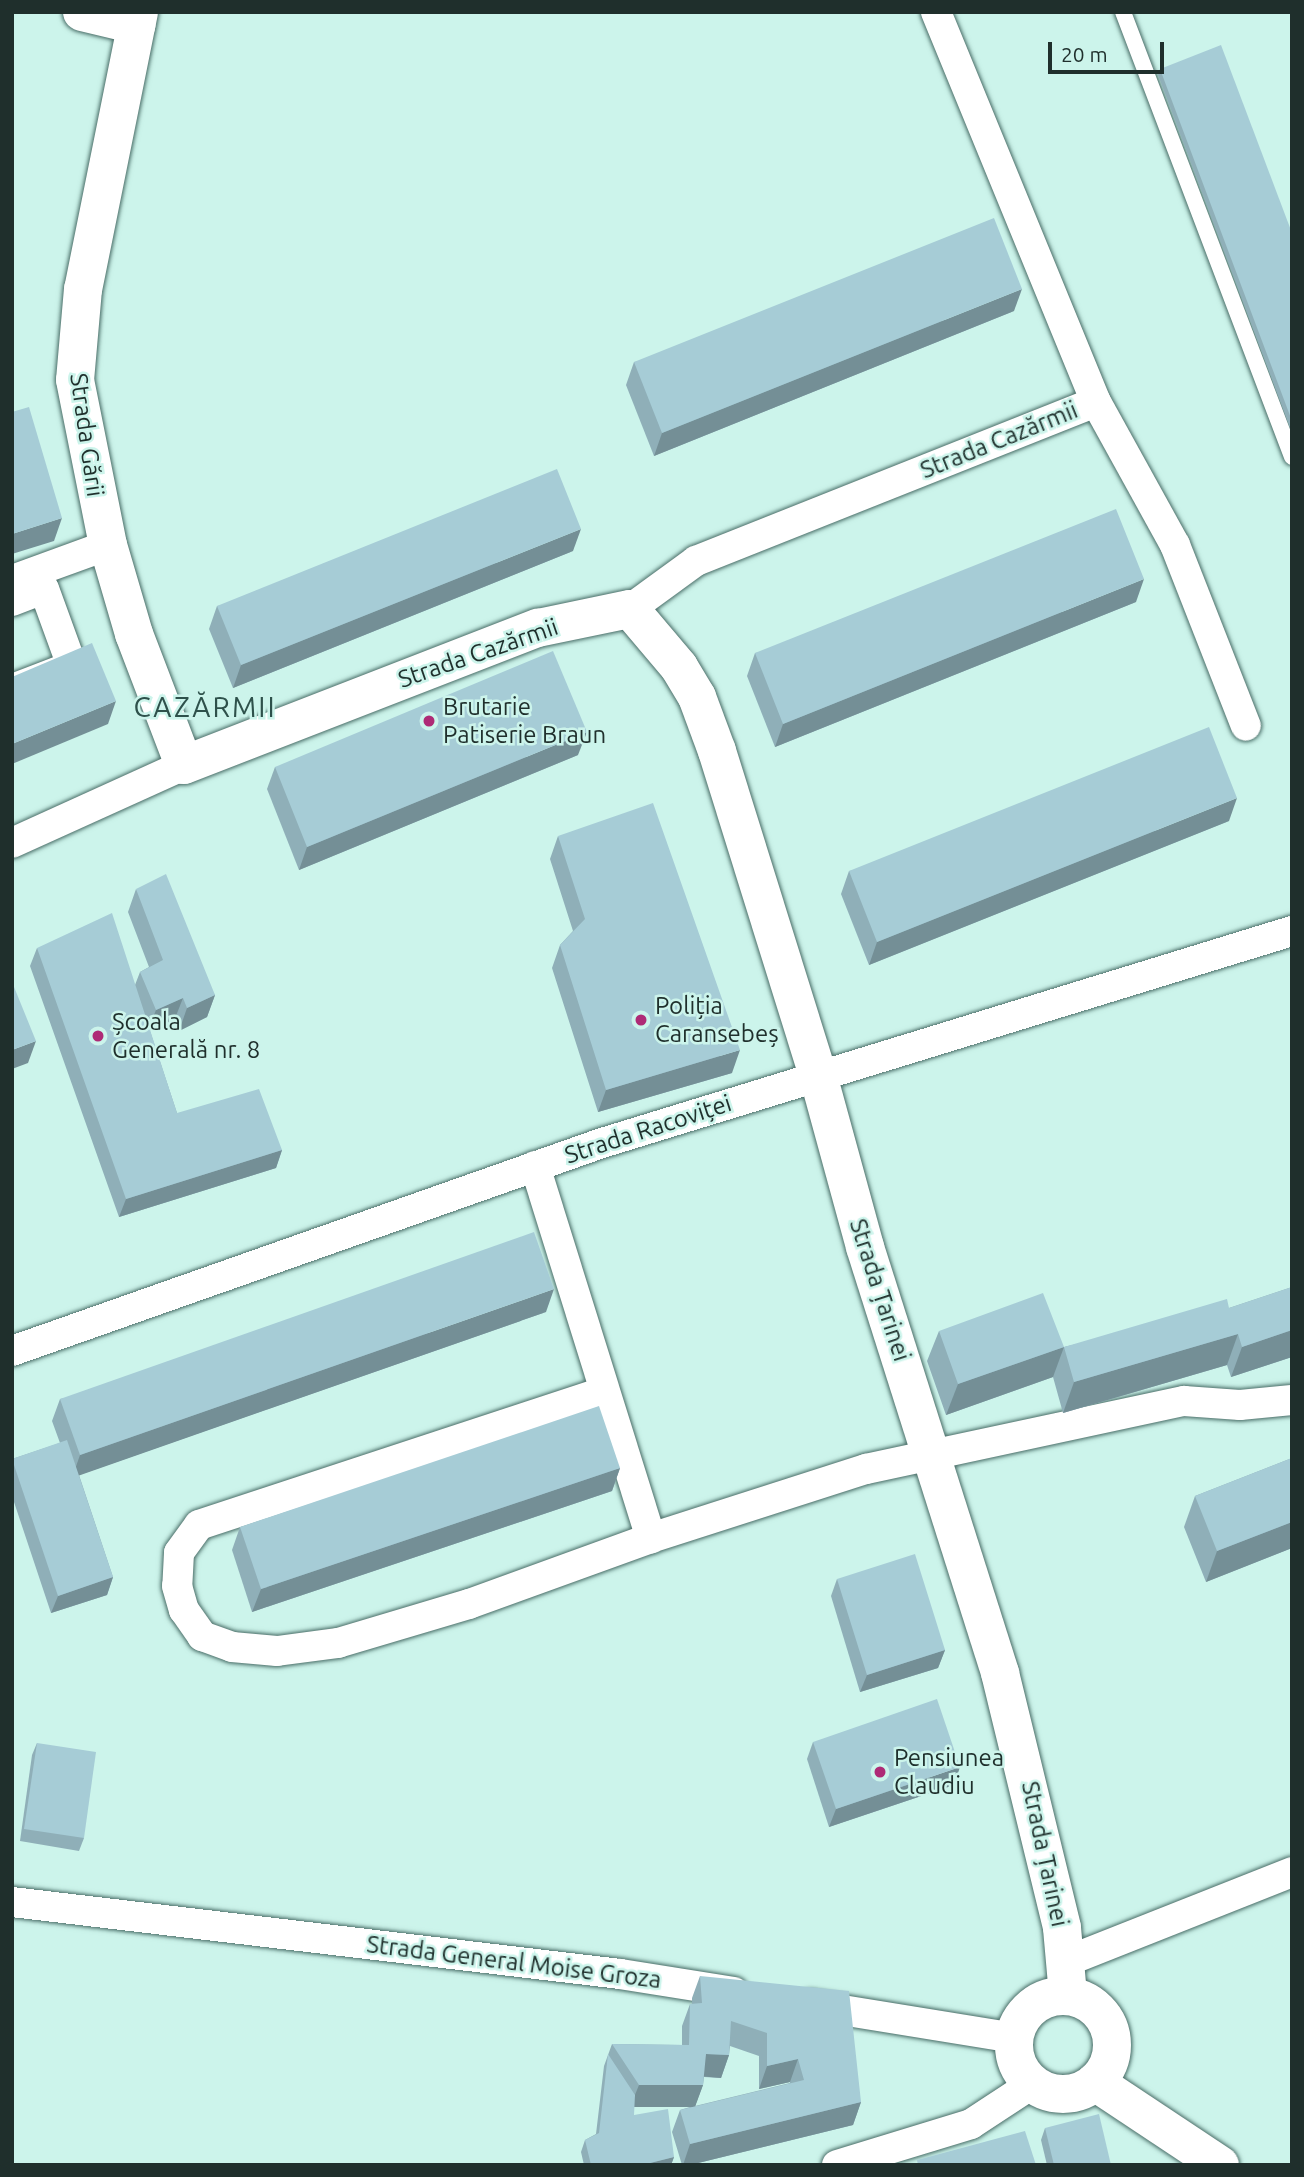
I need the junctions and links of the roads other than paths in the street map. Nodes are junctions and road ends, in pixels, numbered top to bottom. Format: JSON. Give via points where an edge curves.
{"nodes":[{"id":1,"x":82,"y":12,"type":"edge"},
{"id":2,"x":936,"y":12,"type":"edge"},
{"id":3,"x":1123,"y":12,"type":"edge"},
{"id":4,"x":137,"y":18,"type":"edge"},
{"id":5,"x":1096,"y":402,"type":"junction"},
{"id":6,"x":1292,"y":457,"type":"edge"},
{"id":7,"x":108,"y":545,"type":"junction"},
{"id":8,"x":12,"y":580,"type":"edge"},
{"id":9,"x":12,"y":601,"type":"edge"},
{"id":10,"x":630,"y":609,"type":"junction"},
{"id":11,"x":12,"y":689,"type":"edge"},
{"id":12,"x":1246,"y":726,"type":"dead end"},
{"id":13,"x":184,"y":765,"type":"junction"},
{"id":14,"x":12,"y":843,"type":"edge"},
{"id":15,"x":1292,"y":931,"type":"edge"},
{"id":16,"x":818,"y":1075,"type":"junction"},
{"id":17,"x":535,"y":1166,"type":"junction"},
{"id":18,"x":12,"y":1351,"type":"edge"},
{"id":19,"x":603,"y":1392,"type":"junction"},
{"id":20,"x":1292,"y":1400,"type":"edge"},
{"id":21,"x":934,"y":1454,"type":"junction"},
{"id":22,"x":651,"y":1538,"type":"junction"},
{"id":23,"x":1292,"y":1872,"type":"edge"},
{"id":24,"x":12,"y":1902,"type":"edge"},
{"id":25,"x":1067,"y":1979,"type":"junction"},
{"id":26,"x":1013,"y":2038,"type":"junction"},
{"id":27,"x":1095,"y":2082,"type":"junction"},
{"id":28,"x":1032,"y":2084,"type":"junction"},
{"id":29,"x":837,"y":2165,"type":"edge"},
{"id":30,"x":1220,"y":2165,"type":"edge"}],
"edges":[{"from":1,"to":4,"type":"street"},
{"from":2,"to":5,"type":"street","name":"Strada Cazărmii"},
{"from":3,"to":6,"type":"lane"},
{"from":4,"to":7,"type":"street","name":"Strada Gării","via":[[83,289],[75,380]]},
{"from":5,"to":10,"type":"street","name":"Strada Cazărmii","via":[[696,561]]},
{"from":5,"to":12,"type":"street","name":"Strada Cazărmii","via":[[1175,545]]},
{"from":7,"to":8,"type":"street"},
{"from":7,"to":13,"type":"street","name":"Strada Gării","via":[[134,634]]},
{"from":9,"to":11,"type":"street","via":[[44,589],[72,666]]},
{"from":10,"to":13,"type":"street","name":"Strada Cazărmii","via":[[538,628]]},
{"from":10,"to":16,"type":"street","name":"Strada Țarinei","via":[[679,667],[697,697]]},
{"from":13,"to":14,"type":"street","name":"Strada Cazărmii"},
{"from":15,"to":16,"type":"street","name":"Strada Racoviței"},
{"from":16,"to":17,"type":"street","name":"Strada Racoviței"},
{"from":16,"to":21,"type":"street","name":"Strada Țarinei","via":[[865,1247]]},
{"from":17,"to":18,"type":"street","name":"Strada Racoviței"},
{"from":17,"to":19,"type":"street"},
{"from":19,"to":22,"type":"street"},
{"from":19,"to":22,"type":"street","via":[[199,1525],[179,1553],[177,1586],[184,1610],[202,1636],[232,1647],[277,1651],[338,1643],[469,1604]]},
{"from":20,"to":21,"type":"street","via":[[1240,1405],[1184,1401]]},
{"from":21,"to":22,"type":"street","via":[[866,1469]]},
{"from":21,"to":25,"type":"street","name":"Strada Țarinei","via":[[1027,1769]]},
{"from":23,"to":25,"type":"street"},
{"from":24,"to":26,"type":"street","name":"Strada General Moise Groza","via":[[607,1972]]},
{"from":25,"to":26,"type":"street","via":[[1032,2006]]},
{"from":25,"to":27,"type":"street","via":[[1097,2009],[1112,2038],[1108,2062]]},
{"from":26,"to":28,"type":"street","via":[[1014,2055]]},
{"from":27,"to":28,"type":"street","via":[[1064,2094]]},
{"from":27,"to":30,"type":"street"},
{"from":28,"to":29,"type":"street","via":[[971,2124]]}]}
